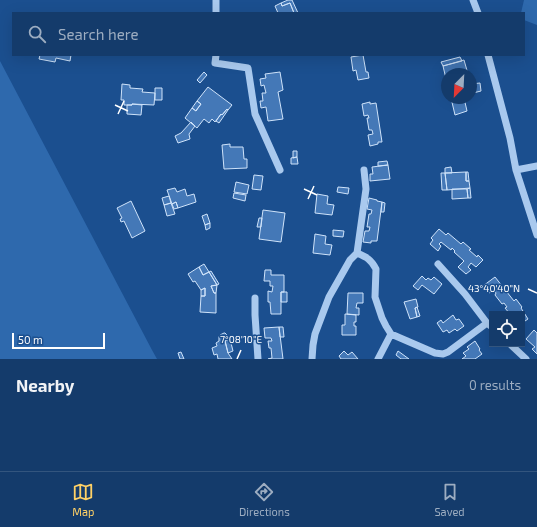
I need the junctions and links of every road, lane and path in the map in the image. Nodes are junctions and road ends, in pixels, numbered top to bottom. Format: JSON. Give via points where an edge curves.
{"nodes":[{"id":1,"x":216,"y":0,"type":"edge"},
{"id":2,"x":473,"y":0,"type":"edge"},
{"id":3,"x":216,"y":12,"type":"edge"},
{"id":4,"x":478,"y":12,"type":"edge"},
{"id":5,"x":216,"y":56,"type":"edge"},
{"id":6,"x":488,"y":56,"type":"edge"},
{"id":7,"x":537,"y":166,"type":"edge"},
{"id":8,"x":280,"y":170,"type":"dead end"},
{"id":9,"x":364,"y":170,"type":"dead end"},
{"id":10,"x":516,"y":170,"type":"junction"},
{"id":11,"x":537,"y":235,"type":"edge"},
{"id":12,"x":357,"y":253,"type":"junction"},
{"id":13,"x":438,"y":264,"type":"dead end"},
{"id":14,"x":255,"y":298,"type":"dead end"},
{"id":15,"x":489,"y":324,"type":"edge"},
{"id":16,"x":489,"y":326,"type":"edge"},
{"id":17,"x":391,"y":334,"type":"junction"},
{"id":18,"x":513,"y":347,"type":"edge"},
{"id":19,"x":258,"y":359,"type":"edge"},
{"id":20,"x":312,"y":359,"type":"edge"},
{"id":21,"x":378,"y":359,"type":"edge"},
{"id":22,"x":526,"y":359,"type":"edge"}],
"edges":[{"from":1,"to":3,"type":"street"},
{"from":2,"to":4,"type":"street"},
{"from":5,"to":8,"type":"street","via":[[215,63],[248,68],[255,114]]},
{"from":6,"to":10,"type":"street"},
{"from":7,"to":10,"type":"street"},
{"from":9,"to":12,"type":"street","via":[[366,189]]},
{"from":10,"to":11,"type":"street"},
{"from":12,"to":17,"type":"street","via":[[371,260],[376,269],[375,297]]},
{"from":12,"to":20,"type":"street","via":[[350,260],[329,297],[315,334]]},
{"from":13,"to":15,"type":"street"},
{"from":14,"to":19,"type":"street"},
{"from":16,"to":17,"type":"street","via":[[443,354]]},
{"from":17,"to":21,"type":"street"},
{"from":18,"to":22,"type":"street"}]}
